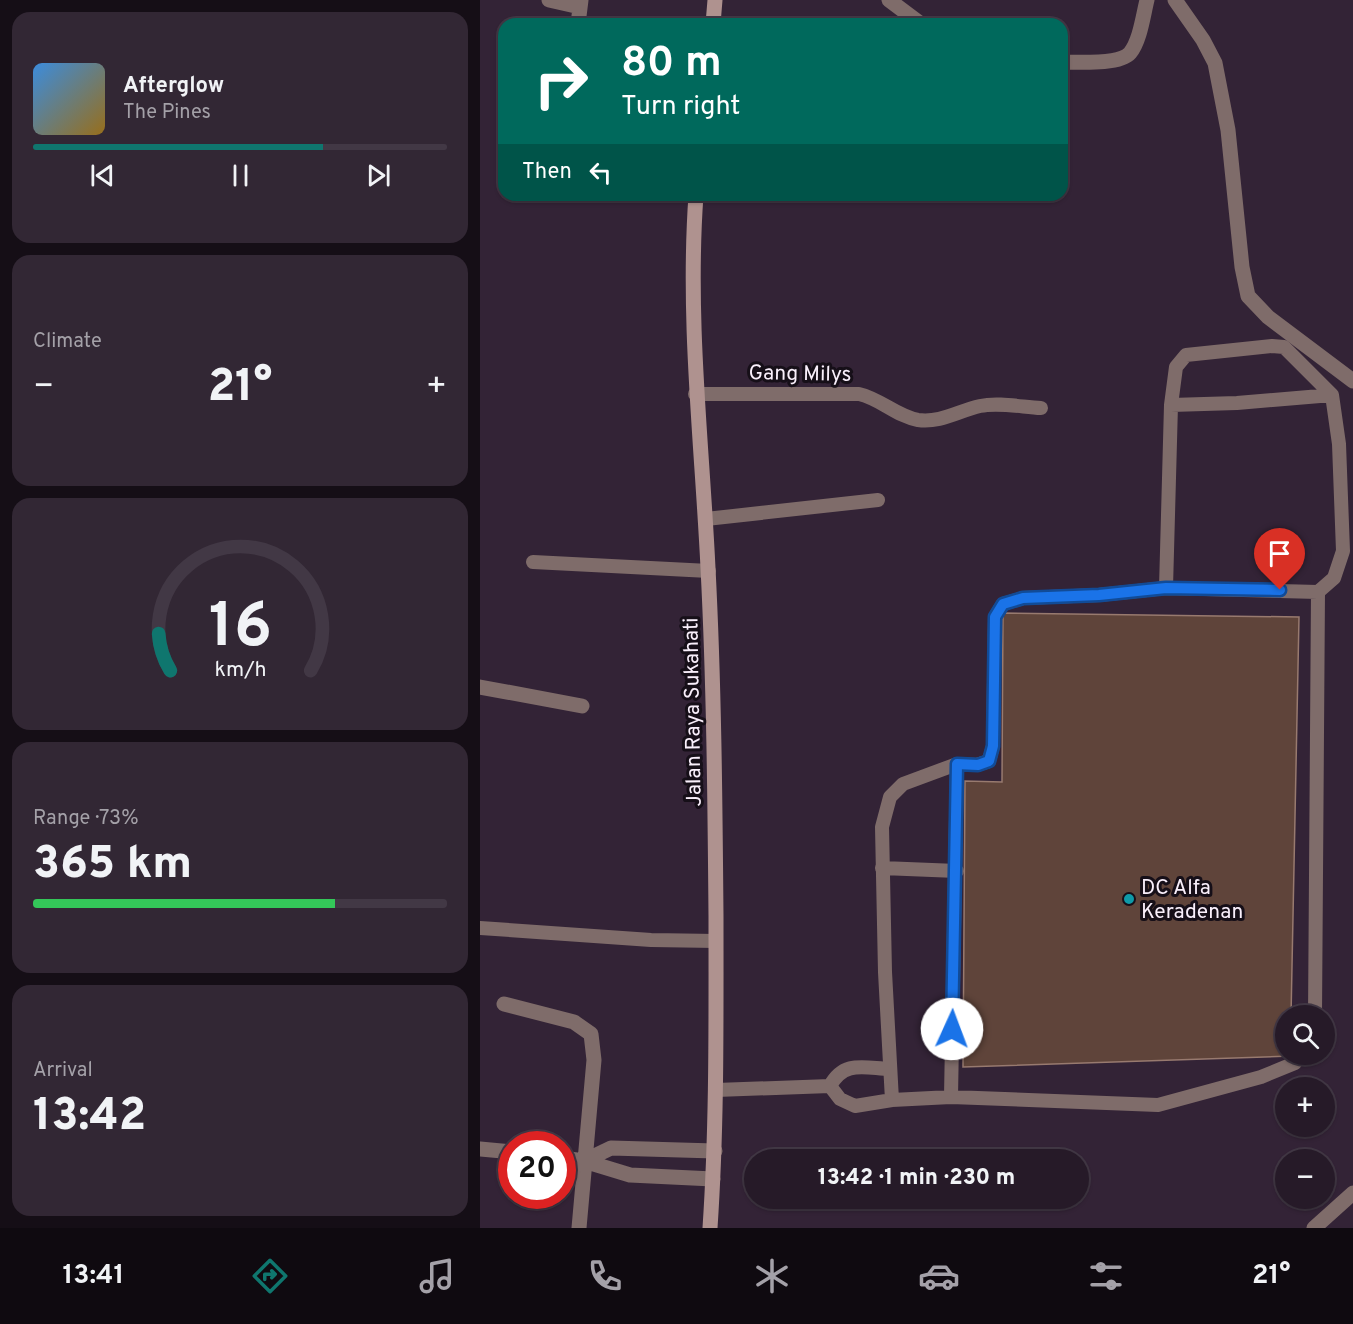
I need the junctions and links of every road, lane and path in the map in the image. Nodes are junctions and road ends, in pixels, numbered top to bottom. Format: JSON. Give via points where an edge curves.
{"nodes":[{"id":1,"x":549,"y":0,"type":"edge"},
{"id":2,"x":715,"y":0,"type":"edge"},
{"id":3,"x":889,"y":0,"type":"edge"},
{"id":4,"x":1147,"y":0,"type":"edge"},
{"id":5,"x":1175,"y":0,"type":"edge"},
{"id":6,"x":580,"y":3,"type":"edge"},
{"id":7,"x":579,"y":18,"type":"edge"},
{"id":8,"x":713,"y":18,"type":"edge"},
{"id":9,"x":913,"y":18,"type":"edge"},
{"id":10,"x":1068,"y":62,"type":"edge"},
{"id":11,"x":696,"y":201,"type":"edge"},
{"id":12,"x":1353,"y":381,"type":"edge"},
{"id":13,"x":695,"y":394,"type":"junction"},
{"id":14,"x":1332,"y":395,"type":"junction"},
{"id":15,"x":1171,"y":405,"type":"junction"},
{"id":16,"x":1041,"y":408,"type":"dead end"},
{"id":17,"x":878,"y":500,"type":"dead end"},
{"id":18,"x":706,"y":519,"type":"junction"},
{"id":19,"x":533,"y":562,"type":"dead end"},
{"id":20,"x":709,"y":571,"type":"junction"},
{"id":21,"x":1166,"y":588,"type":"junction"},
{"id":22,"x":1318,"y":592,"type":"junction"},
{"id":23,"x":480,"y":687,"type":"edge"},
{"id":24,"x":582,"y":706,"type":"dead end"},
{"id":25,"x":957,"y":764,"type":"junction"},
{"id":26,"x":882,"y":868,"type":"junction"},
{"id":27,"x":957,"y":871,"type":"junction"},
{"id":28,"x":480,"y":928,"type":"edge"},
{"id":29,"x":716,"y":942,"type":"junction"},
{"id":30,"x":504,"y":1004,"type":"dead end"},
{"id":31,"x":1315,"y":1005,"type":"edge"},
{"id":32,"x":1289,"y":1065,"type":"edge"},
{"id":33,"x":890,"y":1069,"type":"junction"},
{"id":34,"x":830,"y":1086,"type":"junction"},
{"id":35,"x":716,"y":1090,"type":"junction"},
{"id":36,"x":951,"y":1097,"type":"junction"},
{"id":37,"x":892,"y":1100,"type":"junction"},
{"id":38,"x":480,"y":1149,"type":"edge"},
{"id":39,"x":498,"y":1151,"type":"edge"},
{"id":40,"x":715,"y":1151,"type":"junction"},
{"id":41,"x":576,"y":1160,"type":"edge"},
{"id":42,"x":584,"y":1161,"type":"junction"},
{"id":43,"x":713,"y":1179,"type":"junction"},
{"id":44,"x":1353,"y":1193,"type":"edge"},
{"id":45,"x":579,"y":1228,"type":"edge"},
{"id":46,"x":710,"y":1228,"type":"edge"},
{"id":47,"x":1314,"y":1228,"type":"edge"}],
"edges":[{"from":1,"to":6,"type":"street"},
{"from":2,"to":8,"type":"main road"},
{"from":3,"to":9,"type":"street"},
{"from":4,"to":10,"type":"street","via":[[1130,53],[1122,59]]},
{"from":5,"to":12,"type":"street","via":[[1215,63],[1228,130],[1248,296],[1268,317]]},
{"from":6,"to":7,"type":"street"},
{"from":11,"to":13,"type":"main road","name":"Jalan Raya Sukahati","via":[[692,287]]},
{"from":13,"to":16,"type":"lane","name":"Gang Milys","via":[[859,394],[874,398],[903,417],[920,420],[949,418],[982,406]]},
{"from":13,"to":18,"type":"main road","name":"Jalan Raya Sukahati"},
{"from":14,"to":15,"type":"lane"},
{"from":14,"to":15,"type":"lane","via":[[1289,350],[1272,346],[1186,355],[1176,367]]},
{"from":14,"to":22,"type":"lane","via":[[1339,444],[1343,551],[1334,578]]},
{"from":15,"to":21,"type":"lane"},
{"from":17,"to":18,"type":"lane"},
{"from":18,"to":20,"type":"main road","name":"Jalan Raya Sukahati"},
{"from":19,"to":20,"type":"lane"},
{"from":20,"to":29,"type":"main road","name":"Jalan Raya Sukahati","via":[[715,721]]},
{"from":21,"to":22,"type":"lane"},
{"from":21,"to":25,"type":"lane","via":[[1023,598],[1003,604],[995,617],[993,746],[989,761]]},
{"from":22,"to":31,"type":"lane"},
{"from":23,"to":24,"type":"street"},
{"from":25,"to":26,"type":"lane","via":[[903,784],[890,797],[882,827]]},
{"from":25,"to":27,"type":"lane"},
{"from":26,"to":27,"type":"lane"},
{"from":26,"to":33,"type":"lane"},
{"from":27,"to":36,"type":"lane"},
{"from":28,"to":29,"type":"lane"},
{"from":29,"to":35,"type":"main road","name":"Jalan Raya Sukahati"},
{"from":30,"to":42,"type":"street","via":[[574,1022],[591,1034],[594,1060]]},
{"from":32,"to":36,"type":"lane","via":[[1261,1077],[1158,1105]]},
{"from":33,"to":34,"type":"lane","via":[[845,1069]]},
{"from":33,"to":37,"type":"lane"},
{"from":34,"to":35,"type":"lane"},
{"from":34,"to":37,"type":"lane","via":[[840,1099],[855,1106]]},
{"from":35,"to":40,"type":"main road","name":"Jalan Raya Sukahati"},
{"from":36,"to":37,"type":"lane"},
{"from":38,"to":39,"type":"street"},
{"from":40,"to":42,"type":"street","via":[[611,1148]]},
{"from":40,"to":43,"type":"main road","name":"Jalan Raya Sukahati"},
{"from":41,"to":42,"type":"street"},
{"from":42,"to":43,"type":"street","via":[[630,1175]]},
{"from":42,"to":45,"type":"street"},
{"from":43,"to":46,"type":"main road","name":"Jalan Raya Sukahati"},
{"from":44,"to":47,"type":"street"}]}
